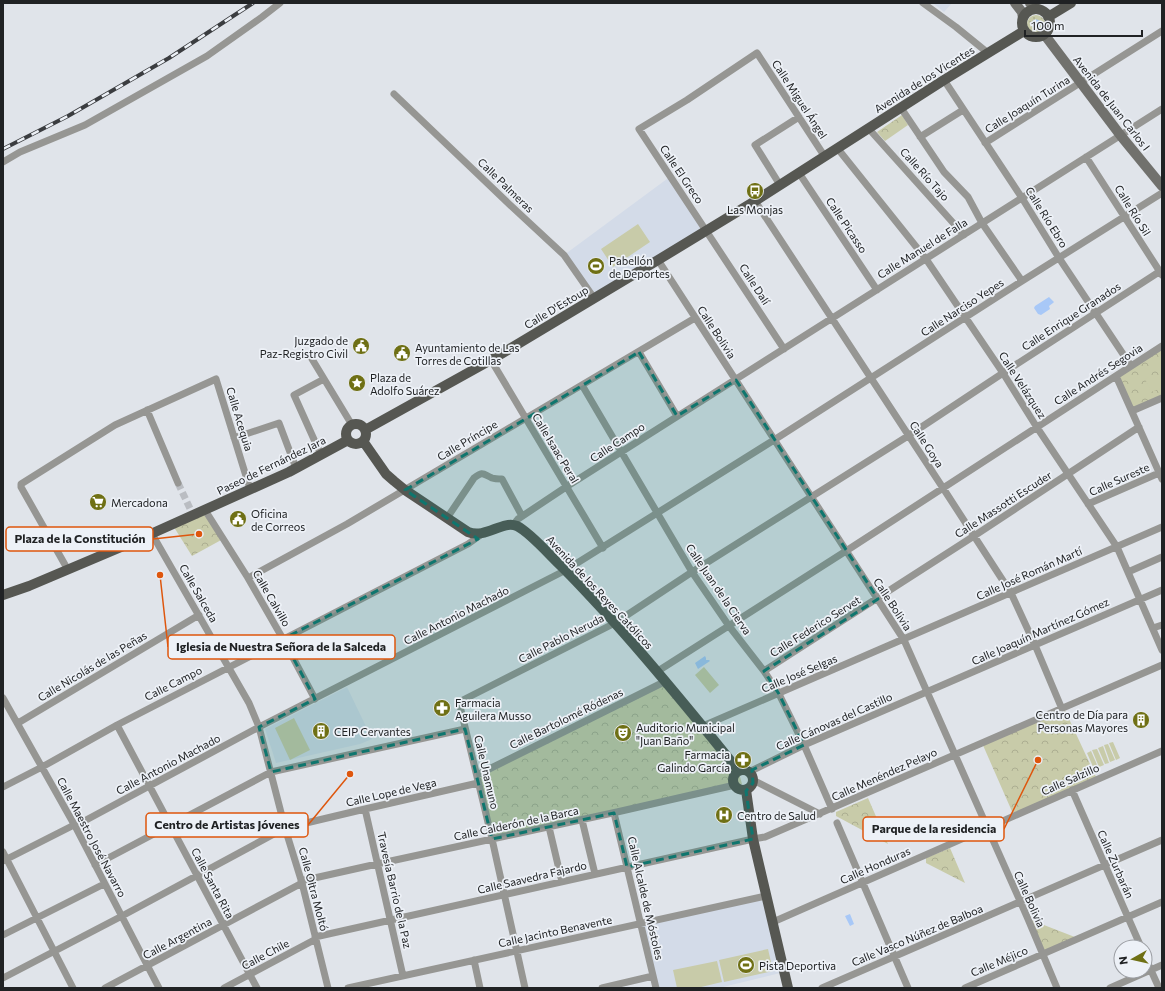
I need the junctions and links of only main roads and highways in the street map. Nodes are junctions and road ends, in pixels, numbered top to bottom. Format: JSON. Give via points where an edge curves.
{"nodes":[{"id":1,"x":1071,"y":3,"type":"edge"},
{"id":2,"x":1034,"y":6,"type":"edge"},
{"id":3,"x":1048,"y":17,"type":"junction"},
{"id":4,"x":1024,"y":32,"type":"junction"},
{"id":5,"x":838,"y":149,"type":"joint"},
{"id":6,"x":365,"y":430,"type":"junction"},
{"id":7,"x":348,"y":440,"type":"junction"},
{"id":8,"x":363,"y":441,"type":"junction"},
{"id":9,"x":3,"y":595,"type":"edge"},
{"id":10,"x":747,"y":774,"type":"junction"},
{"id":11,"x":746,"y":790,"type":"junction"},
{"id":12,"x":788,"y":988,"type":"edge"}],
"edges":[{"from":1,"to":3,"type":"main road"},
{"from":2,"to":3,"type":"main road"},
{"from":2,"to":4,"type":"main road","via":[[1023,18]]},
{"from":3,"to":4,"type":"main road","via":[[1050,23],[1044,34],[1033,37]]},
{"from":4,"to":5,"type":"main road","name":"Avenida de los Vicentes"},
{"from":5,"to":6,"type":"main road","name":"Calle D'Estoup","via":[[707,231],[490,360]]},
{"from":6,"to":7,"type":"main road","via":[[357,424],[348,427]]},
{"from":6,"to":8,"type":"main road","via":[[366,436]]},
{"from":7,"to":8,"type":"main road","via":[[356,444]]},
{"from":7,"to":9,"type":"main road","name":"Paseo de Fernández Jara","via":[[296,468],[152,534]]},
{"from":8,"to":10,"type":"main road","name":"Avenida de los Reyes Católicos","via":[[386,474],[405,490],[468,532],[482,533],[513,525],[527,533],[566,570],[615,623]]},
{"from":10,"to":11,"type":"main road","via":[[751,786]]},
{"from":10,"to":11,"type":"main road","via":[[737,773],[734,778],[735,785]]},
{"from":11,"to":12,"type":"main road","via":[[753,839]]}]}
